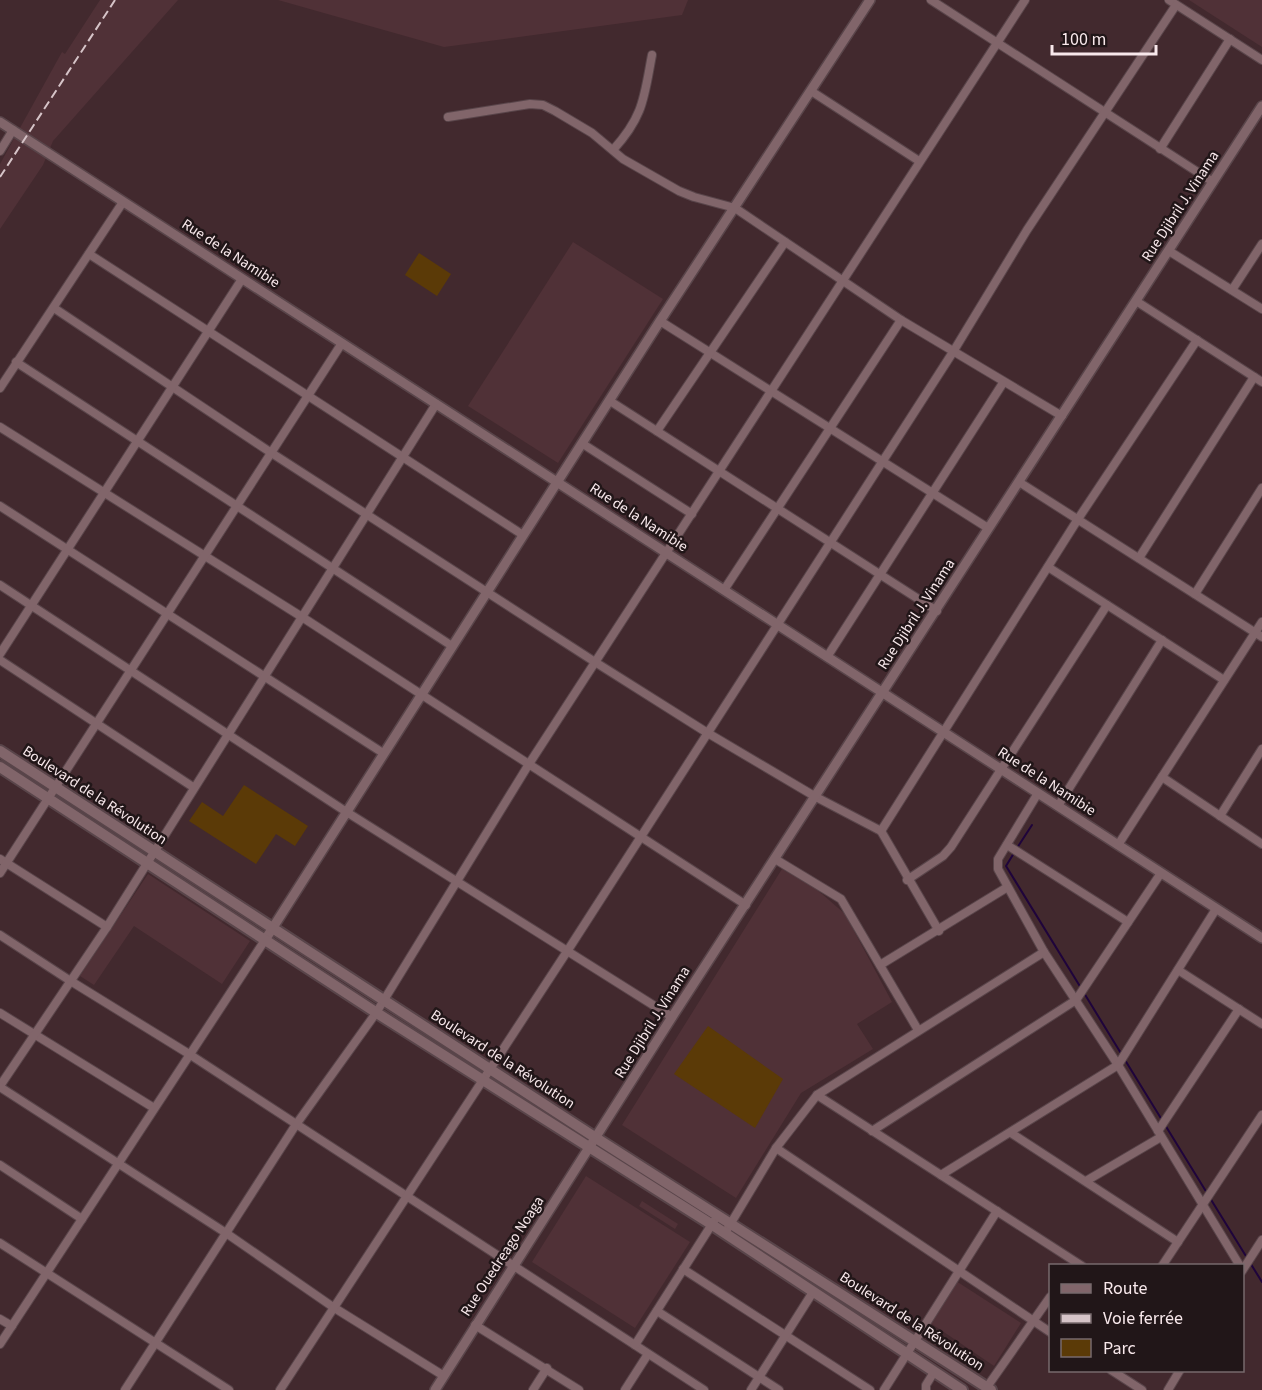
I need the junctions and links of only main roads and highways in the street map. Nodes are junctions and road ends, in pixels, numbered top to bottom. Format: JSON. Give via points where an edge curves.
{"nodes":[{"id":1,"x":0,"y":751,"type":"edge"},
{"id":2,"x":0,"y":767,"type":"edge"},
{"id":3,"x":593,"y":1143,"type":"junction"},
{"id":4,"x":989,"y":1389,"type":"edge"},
{"id":5,"x":962,"y":1390,"type":"edge"}],
"edges":[{"from":1,"to":3,"type":"main road","name":"Boulevard de la Révolution","via":[[489,1067]]},
{"from":2,"to":3,"type":"main road","name":"Boulevard de la Révolution","via":[[376,1013]]},
{"from":3,"to":4,"type":"main road","name":"Boulevard de la Révolution","via":[[731,1222]]},
{"from":3,"to":5,"type":"main road","name":"Boulevard de la Révolution"}]}
